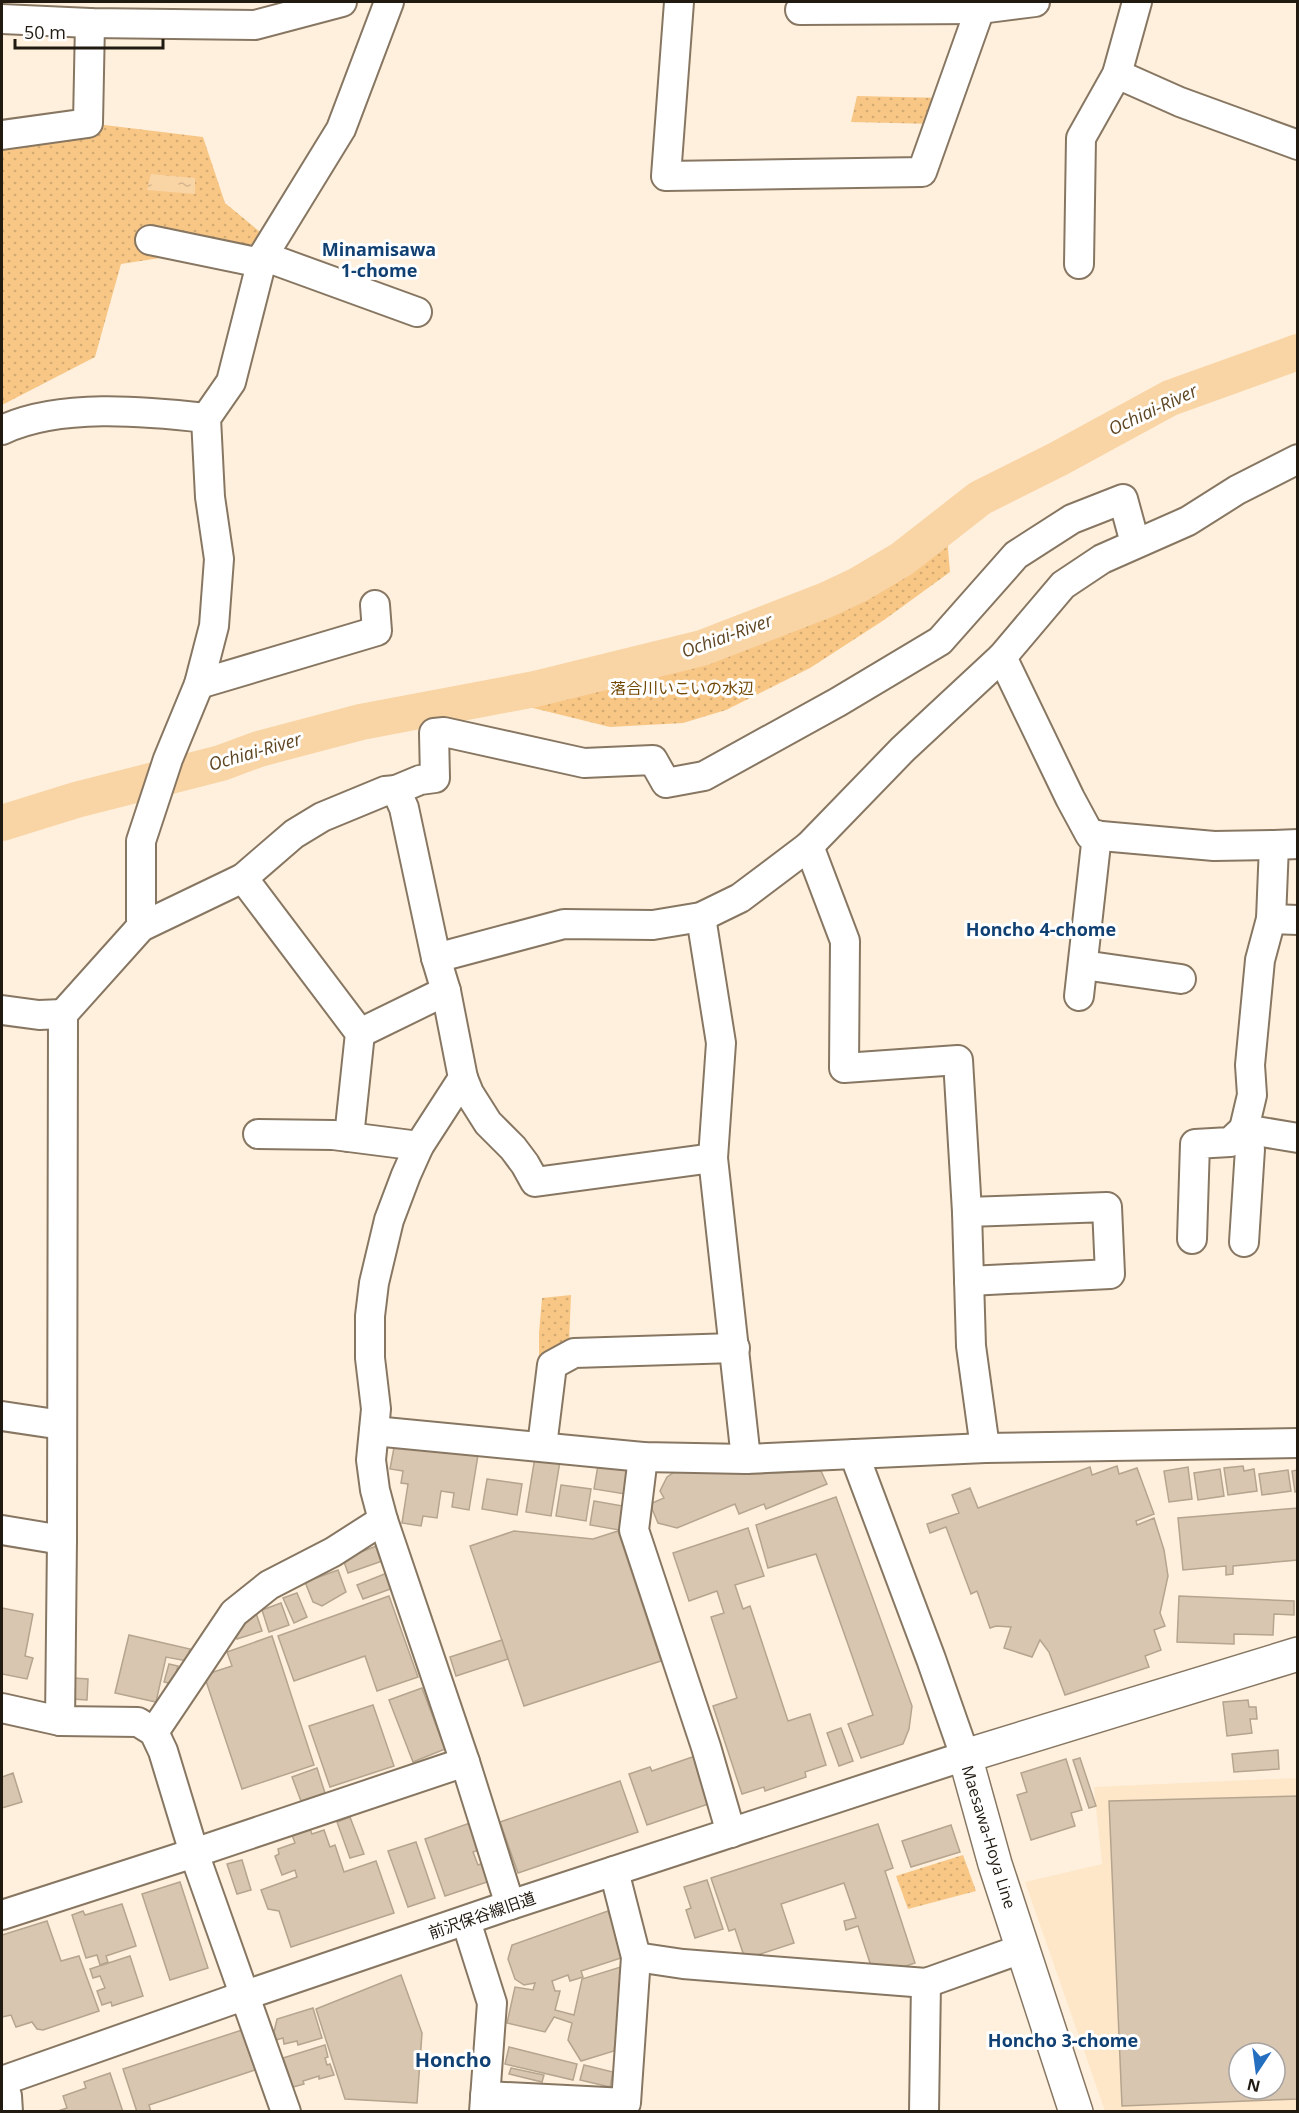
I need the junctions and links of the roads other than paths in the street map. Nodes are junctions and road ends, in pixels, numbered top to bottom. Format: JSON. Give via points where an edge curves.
{"nodes":[{"id":1,"x":342,"y":2,"type":"edge"},
{"id":2,"x":389,"y":2,"type":"edge"},
{"id":3,"x":679,"y":2,"type":"edge"},
{"id":4,"x":1030,"y":2,"type":"edge"},
{"id":5,"x":1137,"y":2,"type":"edge"},
{"id":6,"x":980,"y":9,"type":"junction"},
{"id":7,"x":800,"y":10,"type":"dead end"},
{"id":8,"x":2,"y":19,"type":"edge"},
{"id":9,"x":90,"y":23,"type":"junction"},
{"id":10,"x":1117,"y":74,"type":"junction"},
{"id":11,"x":2,"y":135,"type":"edge"},
{"id":12,"x":1298,"y":145,"type":"edge"},
{"id":13,"x":150,"y":240,"type":"dead end"},
{"id":14,"x":262,"y":259,"type":"junction"},
{"id":15,"x":1079,"y":264,"type":"dead end"},
{"id":16,"x":417,"y":312,"type":"dead end"},
{"id":17,"x":206,"y":418,"type":"junction"},
{"id":18,"x":2,"y":430,"type":"edge"},
{"id":19,"x":1298,"y":459,"type":"edge"},
{"id":20,"x":1135,"y":543,"type":"junction"},
{"id":21,"x":375,"y":605,"type":"dead end"},
{"id":22,"x":1002,"y":657,"type":"junction"},
{"id":23,"x":199,"y":684,"type":"junction"},
{"id":24,"x":396,"y":790,"type":"junction"},
{"id":25,"x":1097,"y":836,"type":"junction"},
{"id":26,"x":1286,"y":844,"type":"edge"},
{"id":27,"x":809,"y":846,"type":"junction"},
{"id":28,"x":243,"y":878,"type":"junction"},
{"id":29,"x":701,"y":917,"type":"junction"},
{"id":30,"x":1284,"y":920,"type":"edge"},
{"id":31,"x":141,"y":927,"type":"junction"},
{"id":32,"x":436,"y":958,"type":"junction"},
{"id":33,"x":1083,"y":965,"type":"junction"},
{"id":34,"x":1181,"y":979,"type":"dead end"},
{"id":35,"x":446,"y":991,"type":"junction"},
{"id":36,"x":1079,"y":996,"type":"dead end"},
{"id":37,"x":2,"y":1010,"type":"edge"},
{"id":38,"x":63,"y":1014,"type":"junction"},
{"id":39,"x":360,"y":1033,"type":"junction"},
{"id":40,"x":464,"y":1078,"type":"junction"},
{"id":41,"x":1244,"y":1129,"type":"junction"},
{"id":42,"x":258,"y":1134,"type":"dead end"},
{"id":43,"x":349,"y":1137,"type":"junction"},
{"id":44,"x":1298,"y":1138,"type":"edge"},
{"id":45,"x":419,"y":1146,"type":"junction"},
{"id":46,"x":713,"y":1158,"type":"junction"},
{"id":47,"x":967,"y":1212,"type":"junction"},
{"id":48,"x":1192,"y":1239,"type":"dead end"},
{"id":49,"x":1244,"y":1242,"type":"dead end"},
{"id":50,"x":969,"y":1281,"type":"junction"},
{"id":51,"x":735,"y":1348,"type":"junction"},
{"id":52,"x":2,"y":1416,"type":"edge"},
{"id":53,"x":62,"y":1425,"type":"junction"},
{"id":54,"x":374,"y":1431,"type":"junction"},
{"id":55,"x":1298,"y":1443,"type":"edge"},
{"id":56,"x":542,"y":1446,"type":"junction"},
{"id":57,"x":985,"y":1448,"type":"junction"},
{"id":58,"x":854,"y":1454,"type":"junction"},
{"id":59,"x":643,"y":1457,"type":"junction"},
{"id":60,"x":746,"y":1459,"type":"junction"},
{"id":61,"x":383,"y":1520,"type":"junction"},
{"id":62,"x":2,"y":1530,"type":"edge"},
{"id":63,"x":62,"y":1540,"type":"junction"},
{"id":64,"x":1298,"y":1654,"type":"edge"},
{"id":65,"x":2,"y":1708,"type":"edge"},
{"id":66,"x":60,"y":1721,"type":"junction"},
{"id":67,"x":154,"y":1732,"type":"junction"},
{"id":68,"x":965,"y":1756,"type":"junction"},
{"id":69,"x":465,"y":1762,"type":"junction"},
{"id":70,"x":731,"y":1833,"type":"junction"},
{"id":71,"x":194,"y":1853,"type":"junction"},
{"id":72,"x":614,"y":1871,"type":"junction"},
{"id":73,"x":510,"y":1905,"type":"junction"},
{"id":74,"x":2,"y":1915,"type":"edge"},
{"id":75,"x":465,"y":1921,"type":"junction"},
{"id":76,"x":1024,"y":1948,"type":"junction"},
{"id":77,"x":636,"y":1958,"type":"junction"},
{"id":78,"x":926,"y":1983,"type":"junction"},
{"id":79,"x":246,"y":1995,"type":"junction"},
{"id":80,"x":2,"y":2082,"type":"edge"},
{"id":81,"x":484,"y":2104,"type":"edge"},
{"id":82,"x":8,"y":2112,"type":"edge"},
{"id":83,"x":286,"y":2112,"type":"edge"},
{"id":84,"x":924,"y":2112,"type":"edge"},
{"id":85,"x":1076,"y":2112,"type":"edge"}],
"edges":[{"from":1,"to":9,"type":"street","via":[[255,25]]},
{"from":2,"to":14,"type":"street","via":[[341,129]]},
{"from":3,"to":6,"type":"street","via":[[666,176],[922,172]]},
{"from":4,"to":6,"type":"street"},
{"from":5,"to":10,"type":"street"},
{"from":6,"to":7,"type":"street"},
{"from":8,"to":9,"type":"street"},
{"from":9,"to":11,"type":"street","via":[[88,123]]},
{"from":10,"to":12,"type":"street","via":[[1180,102]]},
{"from":10,"to":15,"type":"street","via":[[1081,138]]},
{"from":13,"to":14,"type":"street"},
{"from":14,"to":16,"type":"street"},
{"from":14,"to":17,"type":"street","via":[[231,382]]},
{"from":17,"to":18,"type":"street","via":[[158,413],[52,414]]},
{"from":17,"to":23,"type":"street","via":[[219,568],[214,626]]},
{"from":19,"to":20,"type":"street","via":[[1188,521]]},
{"from":20,"to":22,"type":"street","via":[[1063,585]]},
{"from":20,"to":24,"type":"street","via":[[1123,499],[1072,519],[1016,555],[940,641],[704,776],[666,783],[653,760],[584,763],[444,732],[434,734],[435,778]]},
{"from":21,"to":23,"type":"street","via":[[377,631]]},
{"from":22,"to":25,"type":"street","via":[[1070,798],[1090,835]]},
{"from":22,"to":27,"type":"street","via":[[903,749]]},
{"from":23,"to":31,"type":"street","via":[[168,759],[141,841]]},
{"from":24,"to":28,"type":"street","via":[[322,818],[294,834]]},
{"from":24,"to":32,"type":"street","via":[[404,808]]},
{"from":25,"to":26,"type":"street","via":[[1214,846]]},
{"from":25,"to":33,"type":"street"},
{"from":26,"to":30,"type":"street"},
{"from":27,"to":29,"type":"street","via":[[740,898]]},
{"from":27,"to":47,"type":"street","via":[[845,941],[844,1068],[958,1060]]},
{"from":28,"to":31,"type":"street"},
{"from":28,"to":39,"type":"street"},
{"from":29,"to":32,"type":"street","via":[[653,925],[564,924]]},
{"from":29,"to":46,"type":"street","via":[[721,1043]]},
{"from":30,"to":41,"type":"street","via":[[1260,960],[1250,1065],[1252,1095]]},
{"from":31,"to":38,"type":"street"},
{"from":32,"to":35,"type":"street"},
{"from":33,"to":34,"type":"street"},
{"from":33,"to":36,"type":"street"},
{"from":35,"to":39,"type":"street"},
{"from":35,"to":40,"type":"street"},
{"from":37,"to":38,"type":"street"},
{"from":38,"to":53,"type":"street"},
{"from":39,"to":43,"type":"street"},
{"from":40,"to":45,"type":"street"},
{"from":40,"to":46,"type":"street","via":[[488,1123],[513,1148],[535,1182]]},
{"from":41,"to":44,"type":"street"},
{"from":41,"to":48,"type":"street","via":[[1230,1142],[1195,1144]]},
{"from":41,"to":49,"type":"street","via":[[1250,1149]]},
{"from":42,"to":43,"type":"street"},
{"from":43,"to":45,"type":"street"},
{"from":45,"to":54,"type":"street","via":[[389,1220],[374,1283],[370,1316]]},
{"from":46,"to":51,"type":"street"},
{"from":47,"to":50,"type":"street"},
{"from":47,"to":50,"type":"street","via":[[1107,1207],[1110,1274]]},
{"from":50,"to":57,"type":"street","via":[[971,1346]]},
{"from":51,"to":56,"type":"street","via":[[574,1353],[552,1365]]},
{"from":51,"to":60,"type":"street"},
{"from":52,"to":53,"type":"street"},
{"from":53,"to":63,"type":"street"},
{"from":54,"to":56,"type":"street"},
{"from":54,"to":61,"type":"street","via":[[372,1470]]},
{"from":55,"to":57,"type":"street"},
{"from":56,"to":59,"type":"street"},
{"from":57,"to":58,"type":"street"},
{"from":58,"to":60,"type":"street"},
{"from":58,"to":68,"type":"street"},
{"from":59,"to":60,"type":"street"},
{"from":59,"to":70,"type":"street","via":[[634,1530]]},
{"from":61,"to":67,"type":"street","via":[[333,1552],[269,1585],[234,1613]]},
{"from":61,"to":69,"type":"street"},
{"from":62,"to":63,"type":"street"},
{"from":63,"to":66,"type":"street"},
{"from":64,"to":68,"type":"main road","name":"Maesawa-Hoya Line"},
{"from":65,"to":66,"type":"street"},
{"from":66,"to":67,"type":"street","via":[[138,1722]]},
{"from":67,"to":71,"type":"street"},
{"from":68,"to":70,"type":"street","name":"前沢保谷線旧道"},
{"from":68,"to":76,"type":"main road","name":"Maesawa-Hoya Line"},
{"from":69,"to":71,"type":"street"},
{"from":69,"to":73,"type":"street"},
{"from":70,"to":72,"type":"street","name":"前沢保谷線旧道"},
{"from":71,"to":74,"type":"street"},
{"from":71,"to":79,"type":"street"},
{"from":72,"to":73,"type":"street","name":"前沢保谷線旧道"},
{"from":72,"to":77,"type":"street"},
{"from":73,"to":75,"type":"street","name":"前沢保谷線旧道"},
{"from":75,"to":79,"type":"street","name":"前沢保谷線旧道"},
{"from":75,"to":81,"type":"street","via":[[492,2003]]},
{"from":76,"to":78,"type":"street"},
{"from":76,"to":85,"type":"main road","name":"Maesawa-Hoya Line"},
{"from":77,"to":78,"type":"street"},
{"from":77,"to":81,"type":"street","via":[[626,2103]]},
{"from":78,"to":84,"type":"street"},
{"from":79,"to":80,"type":"street","name":"前沢保谷線旧道"},
{"from":79,"to":83,"type":"street"},
{"from":80,"to":82,"type":"street"}]}
